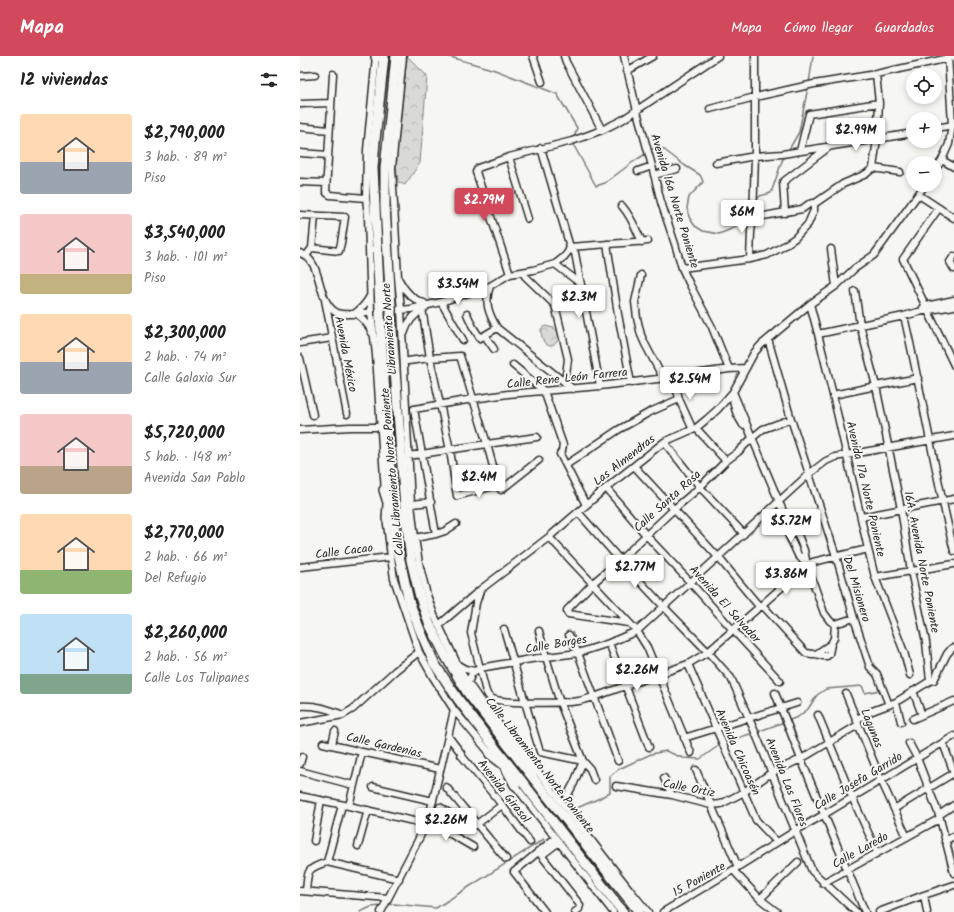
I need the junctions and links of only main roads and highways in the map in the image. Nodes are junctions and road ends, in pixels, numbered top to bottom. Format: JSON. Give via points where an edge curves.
{"nodes":[{"id":1,"x":380,"y":57,"type":"edge"},
{"id":2,"x":400,"y":58,"type":"edge"},
{"id":3,"x":391,"y":483,"type":"junction"},
{"id":4,"x":384,"y":490,"type":"road end"},
{"id":5,"x":388,"y":502,"type":"junction"},
{"id":6,"x":390,"y":519,"type":"junction"},
{"id":7,"x":509,"y":740,"type":"junction"},
{"id":8,"x":493,"y":751,"type":"junction"},
{"id":9,"x":533,"y":772,"type":"junction"},
{"id":10,"x":518,"y":783,"type":"junction"},
{"id":11,"x":564,"y":816,"type":"junction"},
{"id":12,"x":602,"y":854,"type":"road end"},
{"id":13,"x":623,"y":912,"type":"edge"},
{"id":14,"x":639,"y":912,"type":"edge"}],
"edges":[{"from":1,"to":3,"type":"highway","name":"Calle Libramiento Norte Poniente","via":[[373,168],[377,312]]},
{"from":2,"to":7,"type":"highway","name":"Calle Libramiento Norte Poniente","via":[[387,142],[385,206],[411,560],[429,623],[445,655],[467,692]]},
{"from":3,"to":5,"type":"highway"},
{"from":3,"to":6,"type":"highway","name":"Calle Libramiento Norte Poniente"},
{"from":4,"to":5,"type":"highway"},
{"from":5,"to":6,"type":"highway"},
{"from":6,"to":8,"type":"highway","name":"Calle Libramiento Norte Poniente","via":[[409,601],[434,663]]},
{"from":7,"to":9,"type":"highway"},
{"from":7,"to":9,"type":"highway","name":"Calle Libramiento Norte Poniente"},
{"from":8,"to":10,"type":"highway","name":"Calle Libramiento Norte Poniente"},
{"from":8,"to":10,"type":"highway"},
{"from":9,"to":11,"type":"highway","name":"Calle Libramiento Norte Poniente"},
{"from":10,"to":13,"type":"highway","name":"Calle Libramiento Norte Poniente"},
{"from":11,"to":12,"type":"highway","via":[[576,825]]},
{"from":11,"to":14,"type":"highway","name":"Calle Libramiento Norte Poniente"}]}
